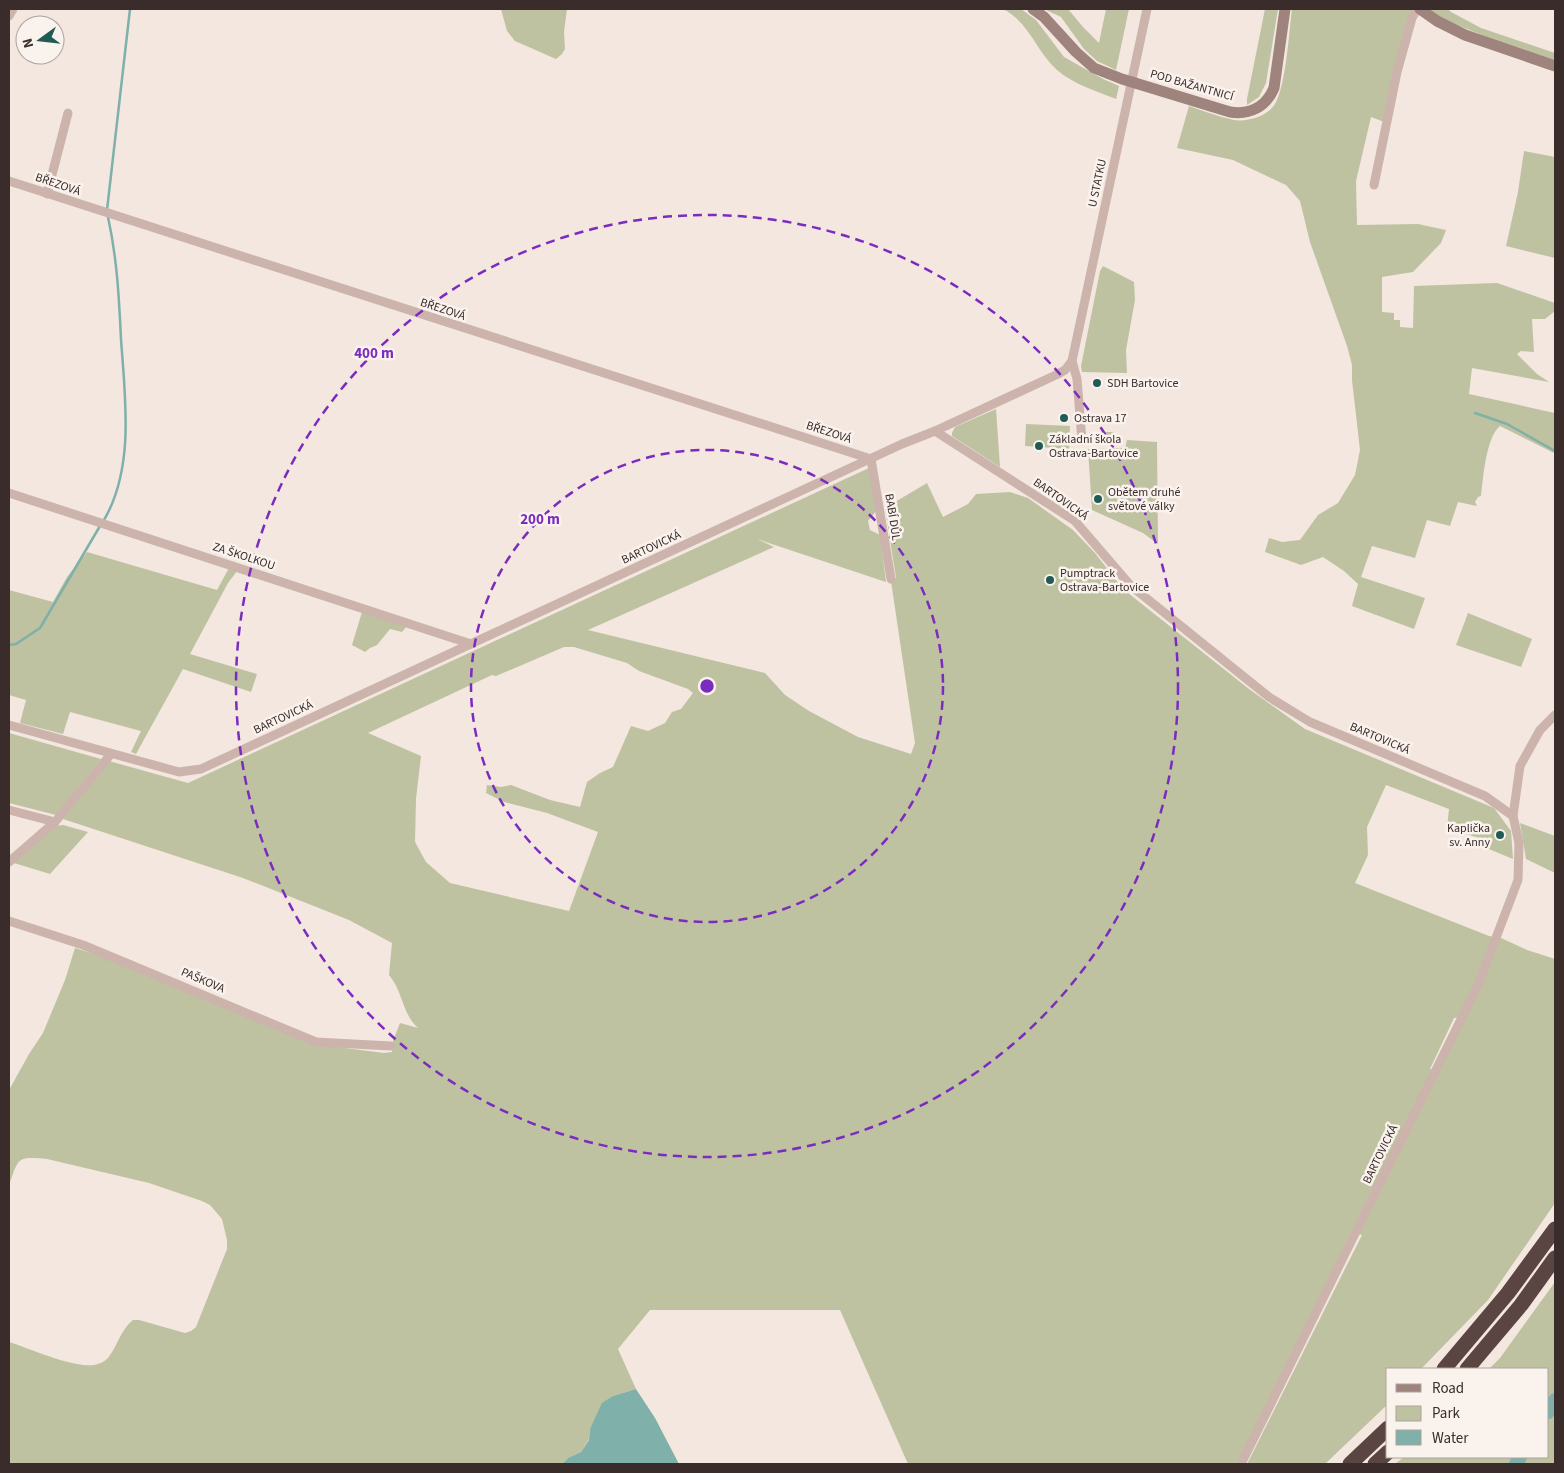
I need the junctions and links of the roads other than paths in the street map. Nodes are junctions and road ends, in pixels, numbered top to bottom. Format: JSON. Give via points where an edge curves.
{"nodes":[{"id":1,"x":13,"y":9,"type":"edge"},
{"id":2,"x":1033,"y":9,"type":"edge"},
{"id":3,"x":1146,"y":9,"type":"edge"},
{"id":4,"x":1285,"y":9,"type":"edge"},
{"id":5,"x":1419,"y":9,"type":"edge"},
{"id":6,"x":9,"y":16,"type":"edge"},
{"id":7,"x":1555,"y":66,"type":"edge"},
{"id":8,"x":1131,"y":82,"type":"junction"},
{"id":9,"x":68,"y":113,"type":"dead end"},
{"id":10,"x":9,"y":181,"type":"edge"},
{"id":11,"x":1374,"y":185,"type":"dead end"},
{"id":12,"x":47,"y":194,"type":"junction"},
{"id":13,"x":1072,"y":362,"type":"junction"},
{"id":14,"x":935,"y":431,"type":"junction"},
{"id":15,"x":1082,"y":441,"type":"dead end"},
{"id":16,"x":871,"y":459,"type":"junction"},
{"id":17,"x":9,"y":493,"type":"edge"},
{"id":18,"x":890,"y":579,"type":"dead end"},
{"id":19,"x":471,"y":644,"type":"junction"},
{"id":20,"x":1555,"y":714,"type":"edge"},
{"id":21,"x":9,"y":725,"type":"edge"},
{"id":22,"x":111,"y":754,"type":"junction"},
{"id":23,"x":9,"y":810,"type":"edge"},
{"id":24,"x":1512,"y":816,"type":"junction"},
{"id":25,"x":55,"y":822,"type":"junction"},
{"id":26,"x":9,"y":862,"type":"edge"},
{"id":27,"x":9,"y":921,"type":"edge"},
{"id":28,"x":391,"y":1046,"type":"dead end"},
{"id":29,"x":1555,"y":1229,"type":"edge"},
{"id":30,"x":1555,"y":1258,"type":"edge"},
{"id":31,"x":1445,"y":1368,"type":"edge"},
{"id":32,"x":1468,"y":1368,"type":"edge"},
{"id":33,"x":1386,"y":1430,"type":"edge"},
{"id":34,"x":1386,"y":1454,"type":"edge"},
{"id":35,"x":1241,"y":1464,"type":"edge"},
{"id":36,"x":1350,"y":1464,"type":"edge"},
{"id":37,"x":1374,"y":1464,"type":"edge"}],
"edges":[{"from":1,"to":6,"type":"street"},
{"from":2,"to":8,"type":"street","name":"POD BAŽANTNICÍ","via":[[1090,64]]},
{"from":3,"to":8,"type":"street","name":"U STATKU"},
{"from":4,"to":8,"type":"street","name":"POD BAŽANTNICÍ","via":[[1274,88],[1255,110],[1230,112]]},
{"from":5,"to":7,"type":"street","via":[[1466,35]]},
{"from":5,"to":11,"type":"street","via":[[1412,18],[1397,72]]},
{"from":8,"to":13,"type":"street","name":"U STATKU"},
{"from":9,"to":12,"type":"street"},
{"from":10,"to":12,"type":"street","name":"BŘEZOVÁ"},
{"from":12,"to":16,"type":"street","name":"BŘEZOVÁ"},
{"from":13,"to":14,"type":"street","via":[[1058,374]]},
{"from":13,"to":15,"type":"street","name":"U STATKU","via":[[1077,379]]},
{"from":14,"to":16,"type":"street","name":"BARTOVICKÁ"},
{"from":14,"to":24,"type":"street","name":"BARTOVICKÁ","via":[[1075,522],[1130,585],[1269,697],[1310,722],[1485,796]]},
{"from":16,"to":18,"type":"street","name":"BABÍ DŮL"},
{"from":16,"to":19,"type":"street","name":"BARTOVICKÁ"},
{"from":17,"to":19,"type":"street","name":"ZA ŠKOLKOU"},
{"from":19,"to":22,"type":"street","name":"BARTOVICKÁ","via":[[201,769],[179,772]]},
{"from":20,"to":24,"type":"street","via":[[1540,730],[1520,766]]},
{"from":21,"to":22,"type":"street","name":"BARTOVICKÁ"},
{"from":22,"to":25,"type":"street"},
{"from":23,"to":25,"type":"street"},
{"from":24,"to":35,"type":"street","name":"BARTOVICKÁ","via":[[1519,843],[1518,880],[1478,985]]},
{"from":25,"to":26,"type":"street"},
{"from":27,"to":28,"type":"street","name":"PAŠKOVA","via":[[91,948],[316,1042]]},
{"from":29,"to":31,"type":"highway","via":[[1508,1293]]},
{"from":30,"to":32,"type":"highway","via":[[1521,1305]]},
{"from":33,"to":36,"type":"highway"},
{"from":34,"to":37,"type":"highway"}]}
